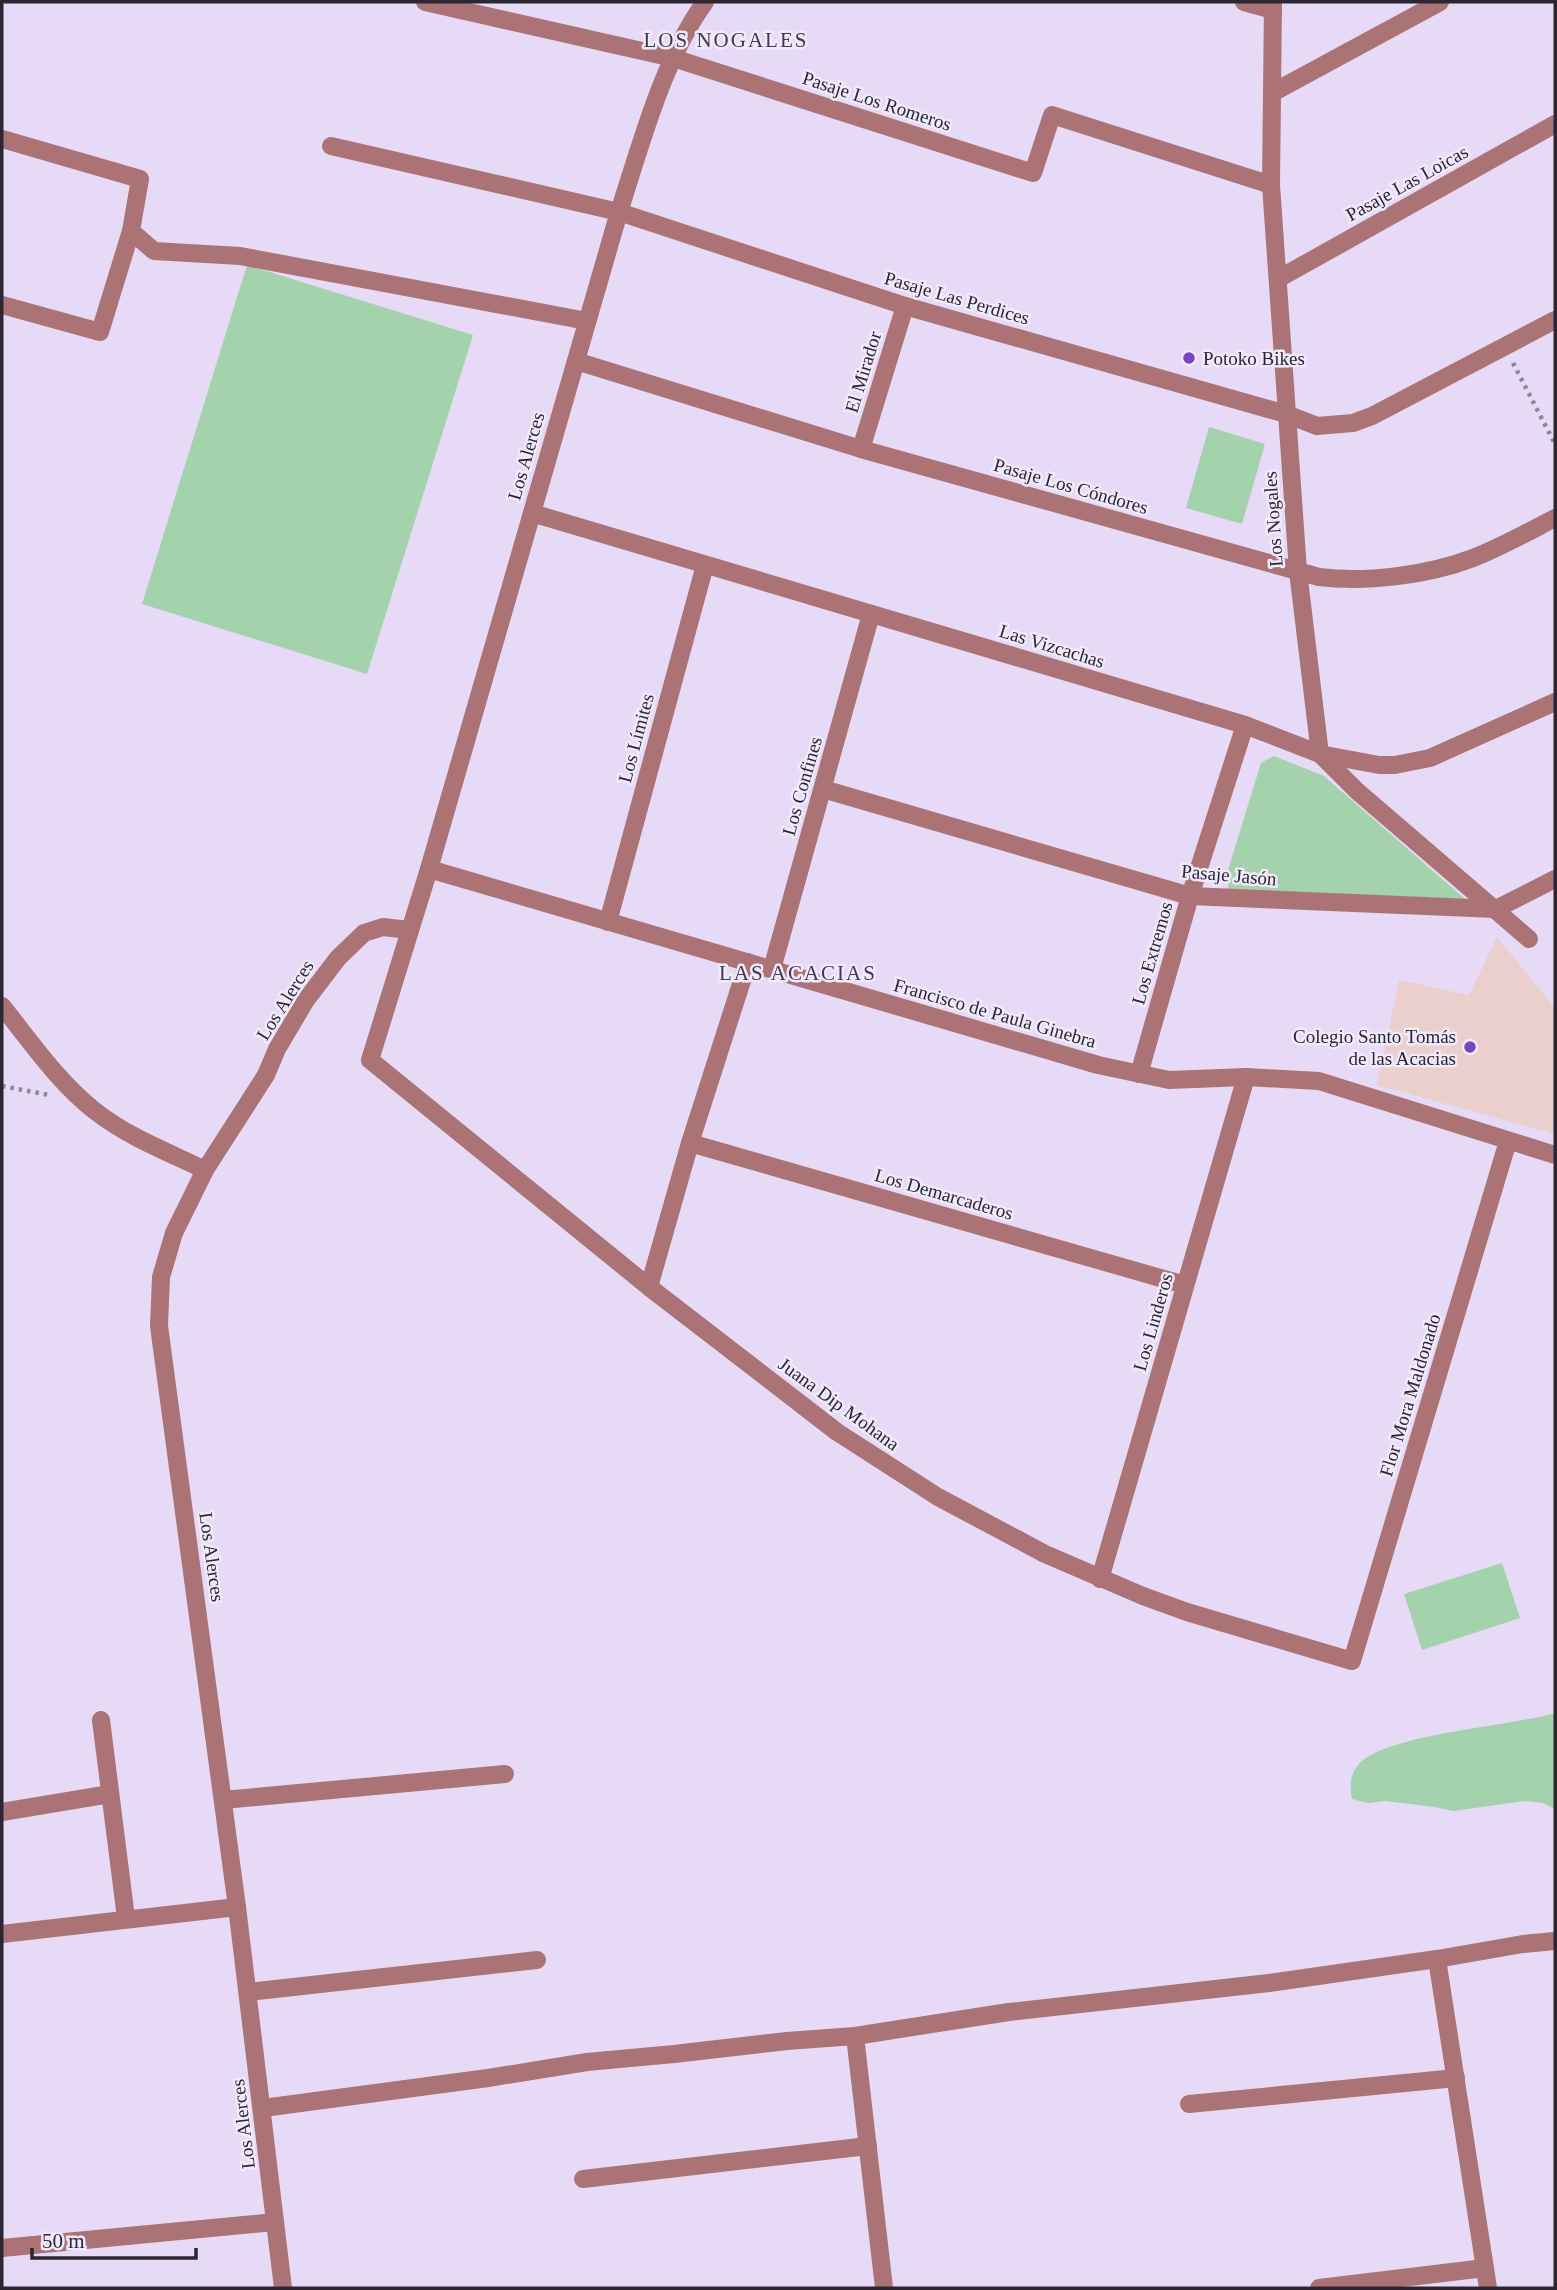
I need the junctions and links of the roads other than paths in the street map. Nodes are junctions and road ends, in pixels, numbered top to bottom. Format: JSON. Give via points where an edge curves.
{"nodes":[{"id":1,"x":425,"y":2,"type":"edge"},
{"id":2,"x":705,"y":2,"type":"edge"},
{"id":3,"x":1244,"y":2,"type":"edge"},
{"id":4,"x":1440,"y":2,"type":"edge"},
{"id":5,"x":1273,"y":6,"type":"edge"},
{"id":6,"x":673,"y":58,"type":"junction"},
{"id":7,"x":1272,"y":93,"type":"junction"},
{"id":8,"x":1555,"y":124,"type":"edge"},
{"id":9,"x":2,"y":139,"type":"edge"},
{"id":10,"x":331,"y":146,"type":"dead end"},
{"id":11,"x":1270,"y":185,"type":"junction"},
{"id":12,"x":619,"y":212,"type":"junction"},
{"id":13,"x":131,"y":231,"type":"junction"},
{"id":14,"x":1278,"y":279,"type":"junction"},
{"id":15,"x":2,"y":305,"type":"edge"},
{"id":16,"x":905,"y":306,"type":"junction"},
{"id":17,"x":1555,"y":320,"type":"edge"},
{"id":18,"x":587,"y":321,"type":"junction"},
{"id":19,"x":576,"y":361,"type":"junction"},
{"id":20,"x":1286,"y":414,"type":"junction"},
{"id":21,"x":862,"y":449,"type":"junction"},
{"id":22,"x":532,"y":513,"type":"junction"},
{"id":23,"x":1555,"y":518,"type":"edge"},
{"id":24,"x":705,"y":565,"type":"junction"},
{"id":25,"x":1298,"y":571,"type":"junction"},
{"id":26,"x":872,"y":614,"type":"junction"},
{"id":27,"x":1555,"y":702,"type":"edge"},
{"id":28,"x":1245,"y":725,"type":"junction"},
{"id":29,"x":1320,"y":754,"type":"junction"},
{"id":30,"x":823,"y":789,"type":"junction"},
{"id":31,"x":429,"y":869,"type":"junction"},
{"id":32,"x":1555,"y":879,"type":"edge"},
{"id":33,"x":1190,"y":897,"type":"junction"},
{"id":34,"x":1496,"y":909,"type":"junction"},
{"id":35,"x":608,"y":922,"type":"junction"},
{"id":36,"x":409,"y":930,"type":"junction"},
{"id":37,"x":1529,"y":939,"type":"dead end"},
{"id":38,"x":748,"y":962,"type":"junction"},
{"id":39,"x":772,"y":969,"type":"junction"},
{"id":40,"x":2,"y":1006,"type":"edge"},
{"id":41,"x":370,"y":1060,"type":"joint"},
{"id":42,"x":1139,"y":1074,"type":"junction"},
{"id":43,"x":1246,"y":1077,"type":"junction"},
{"id":44,"x":1508,"y":1140,"type":"junction"},
{"id":45,"x":690,"y":1143,"type":"junction"},
{"id":46,"x":1555,"y":1156,"type":"edge"},
{"id":47,"x":205,"y":1170,"type":"junction"},
{"id":48,"x":1185,"y":1285,"type":"junction"},
{"id":49,"x":649,"y":1287,"type":"junction"},
{"id":50,"x":1100,"y":1579,"type":"junction"},
{"id":51,"x":1352,"y":1661,"type":"joint"},
{"id":52,"x":101,"y":1720,"type":"dead end"},
{"id":53,"x":505,"y":1774,"type":"dead end"},
{"id":54,"x":110,"y":1794,"type":"junction"},
{"id":55,"x":223,"y":1800,"type":"junction"},
{"id":56,"x":2,"y":1812,"type":"edge"},
{"id":57,"x":237,"y":1907,"type":"junction"},
{"id":58,"x":126,"y":1918,"type":"junction"},
{"id":59,"x":2,"y":1934,"type":"edge"},
{"id":60,"x":1555,"y":1941,"type":"edge"},
{"id":61,"x":1437,"y":1959,"type":"junction"},
{"id":62,"x":537,"y":1960,"type":"dead end"},
{"id":63,"x":248,"y":1992,"type":"junction"},
{"id":64,"x":855,"y":2036,"type":"junction"},
{"id":65,"x":1456,"y":2078,"type":"junction"},
{"id":66,"x":1189,"y":2104,"type":"dead end"},
{"id":67,"x":263,"y":2108,"type":"junction"},
{"id":68,"x":868,"y":2146,"type":"junction"},
{"id":69,"x":583,"y":2179,"type":"dead end"},
{"id":70,"x":275,"y":2222,"type":"junction"},
{"id":71,"x":2,"y":2248,"type":"edge"},
{"id":72,"x":1485,"y":2268,"type":"junction"},
{"id":73,"x":283,"y":2288,"type":"edge"},
{"id":74,"x":884,"y":2288,"type":"edge"},
{"id":75,"x":1320,"y":2288,"type":"edge"},
{"id":76,"x":1488,"y":2288,"type":"edge"}],
"edges":[{"from":1,"to":6,"type":"street","name":"Pasaje Los Romeros"},
{"from":2,"to":6,"type":"street","name":"Los Alerces"},
{"from":3,"to":5,"type":"street"},
{"from":4,"to":7,"type":"street"},
{"from":5,"to":7,"type":"street","name":"Los Nogales"},
{"from":6,"to":11,"type":"street","name":"Pasaje Los Romeros","via":[[1033,173],[1052,115]]},
{"from":6,"to":12,"type":"street","name":"Los Alerces"},
{"from":7,"to":11,"type":"street","name":"Los Nogales"},
{"from":8,"to":14,"type":"street","name":"Pasaje Las Loicas"},
{"from":9,"to":13,"type":"street","via":[[140,179]]},
{"from":10,"to":12,"type":"street","name":"Pasaje Las Perdices"},
{"from":11,"to":14,"type":"street","name":"Los Nogales"},
{"from":12,"to":16,"type":"street","name":"Pasaje Las Perdices"},
{"from":12,"to":18,"type":"street","name":"Los Alerces"},
{"from":13,"to":15,"type":"street","via":[[100,332]]},
{"from":13,"to":18,"type":"street","via":[[154,251],[240,256]]},
{"from":14,"to":20,"type":"street","name":"Los Nogales"},
{"from":16,"to":20,"type":"street","name":"Pasaje Las Perdices"},
{"from":16,"to":21,"type":"street","name":"El Mirador"},
{"from":17,"to":20,"type":"street","name":"Pasaje Las Perdices","via":[[1353,423],[1317,426]]},
{"from":18,"to":19,"type":"street","name":"Los Alerces"},
{"from":19,"to":21,"type":"street","name":"Pasaje Los Cóndores"},
{"from":19,"to":22,"type":"street","name":"Los Alerces"},
{"from":20,"to":25,"type":"street","name":"Los Nogales"},
{"from":21,"to":25,"type":"street","name":"Pasaje Los Cóndores"},
{"from":22,"to":24,"type":"street","name":"Las Vizcachas"},
{"from":22,"to":31,"type":"street","name":"Los Alerces"},
{"from":23,"to":25,"type":"street","name":"Pasaje Los Cóndores","via":[[1496,548],[1442,568],[1358,580]]},
{"from":24,"to":26,"type":"street","name":"Las Vizcachas"},
{"from":24,"to":35,"type":"street","name":"Los Límites"},
{"from":25,"to":29,"type":"street","name":"Los Nogales"},
{"from":26,"to":28,"type":"street","name":"Las Vizcachas"},
{"from":26,"to":30,"type":"street","name":"Los Confines"},
{"from":27,"to":29,"type":"street","name":"Las Vizcachas","via":[[1412,763],[1379,765]]},
{"from":28,"to":29,"type":"street","name":"Las Vizcachas"},
{"from":28,"to":33,"type":"street","name":"Los Extremos"},
{"from":29,"to":34,"type":"street"},
{"from":30,"to":33,"type":"street","name":"Pasaje Jasón"},
{"from":30,"to":39,"type":"street","name":"Los Confines"},
{"from":31,"to":35,"type":"street","name":"Francisco de Paula Ginebra"},
{"from":31,"to":36,"type":"street","name":"Los Alerces"},
{"from":32,"to":34,"type":"street","name":"Pasaje Jasón"},
{"from":33,"to":34,"type":"street","name":"Pasaje Jasón"},
{"from":33,"to":42,"type":"street","name":"Los Extremos"},
{"from":34,"to":37,"type":"street"},
{"from":35,"to":38,"type":"street","name":"Francisco de Paula Ginebra"},
{"from":36,"to":41,"type":"street","name":"Los Alerces"},
{"from":36,"to":47,"type":"street","name":"Los Alerces","via":[[372,929],[338,958],[306,1000],[266,1075]]},
{"from":38,"to":39,"type":"street","name":"Francisco de Paula Ginebra"},
{"from":38,"to":45,"type":"street"},
{"from":39,"to":42,"type":"street","name":"Francisco de Paula Ginebra"},
{"from":40,"to":47,"type":"street","via":[[84,1101],[145,1142]]},
{"from":41,"to":49,"type":"street","name":"Juana Dip Mohana"},
{"from":42,"to":43,"type":"street","name":"Francisco de Paula Ginebra","via":[[1182,1080]]},
{"from":43,"to":44,"type":"street","name":"Francisco de Paula Ginebra","via":[[1319,1081]]},
{"from":43,"to":48,"type":"street","name":"Los Linderos"},
{"from":44,"to":46,"type":"street","name":"Francisco de Paula Ginebra"},
{"from":44,"to":51,"type":"street","name":"Flor Mora Maldonado"},
{"from":45,"to":48,"type":"street","name":"Los Demarcaderos"},
{"from":45,"to":49,"type":"street"},
{"from":47,"to":55,"type":"street","name":"Los Alerces","via":[[167,1253],[159,1326]]},
{"from":48,"to":50,"type":"street","name":"Los Linderos"},
{"from":49,"to":50,"type":"street","name":"Juana Dip Mohana","via":[[887,1466],[991,1527]]},
{"from":50,"to":51,"type":"street","name":"Juana Dip Mohana","via":[[1187,1612]]},
{"from":52,"to":54,"type":"street"},
{"from":53,"to":55,"type":"street"},
{"from":54,"to":56,"type":"street"},
{"from":54,"to":58,"type":"street"},
{"from":55,"to":57,"type":"street","name":"Los Alerces"},
{"from":57,"to":58,"type":"street"},
{"from":57,"to":63,"type":"street","name":"Los Alerces"},
{"from":58,"to":59,"type":"street"},
{"from":60,"to":61,"type":"street"},
{"from":61,"to":64,"type":"street"},
{"from":61,"to":65,"type":"street"},
{"from":62,"to":63,"type":"street"},
{"from":63,"to":67,"type":"street","name":"Los Alerces"},
{"from":64,"to":67,"type":"street","via":[[587,2062]]},
{"from":64,"to":68,"type":"street"},
{"from":65,"to":66,"type":"street"},
{"from":65,"to":72,"type":"street"},
{"from":67,"to":70,"type":"street","name":"Los Alerces"},
{"from":68,"to":69,"type":"street"},
{"from":68,"to":74,"type":"street"},
{"from":70,"to":71,"type":"street"},
{"from":70,"to":73,"type":"street","name":"Los Alerces"},
{"from":72,"to":75,"type":"street"},
{"from":72,"to":76,"type":"street"}]}
